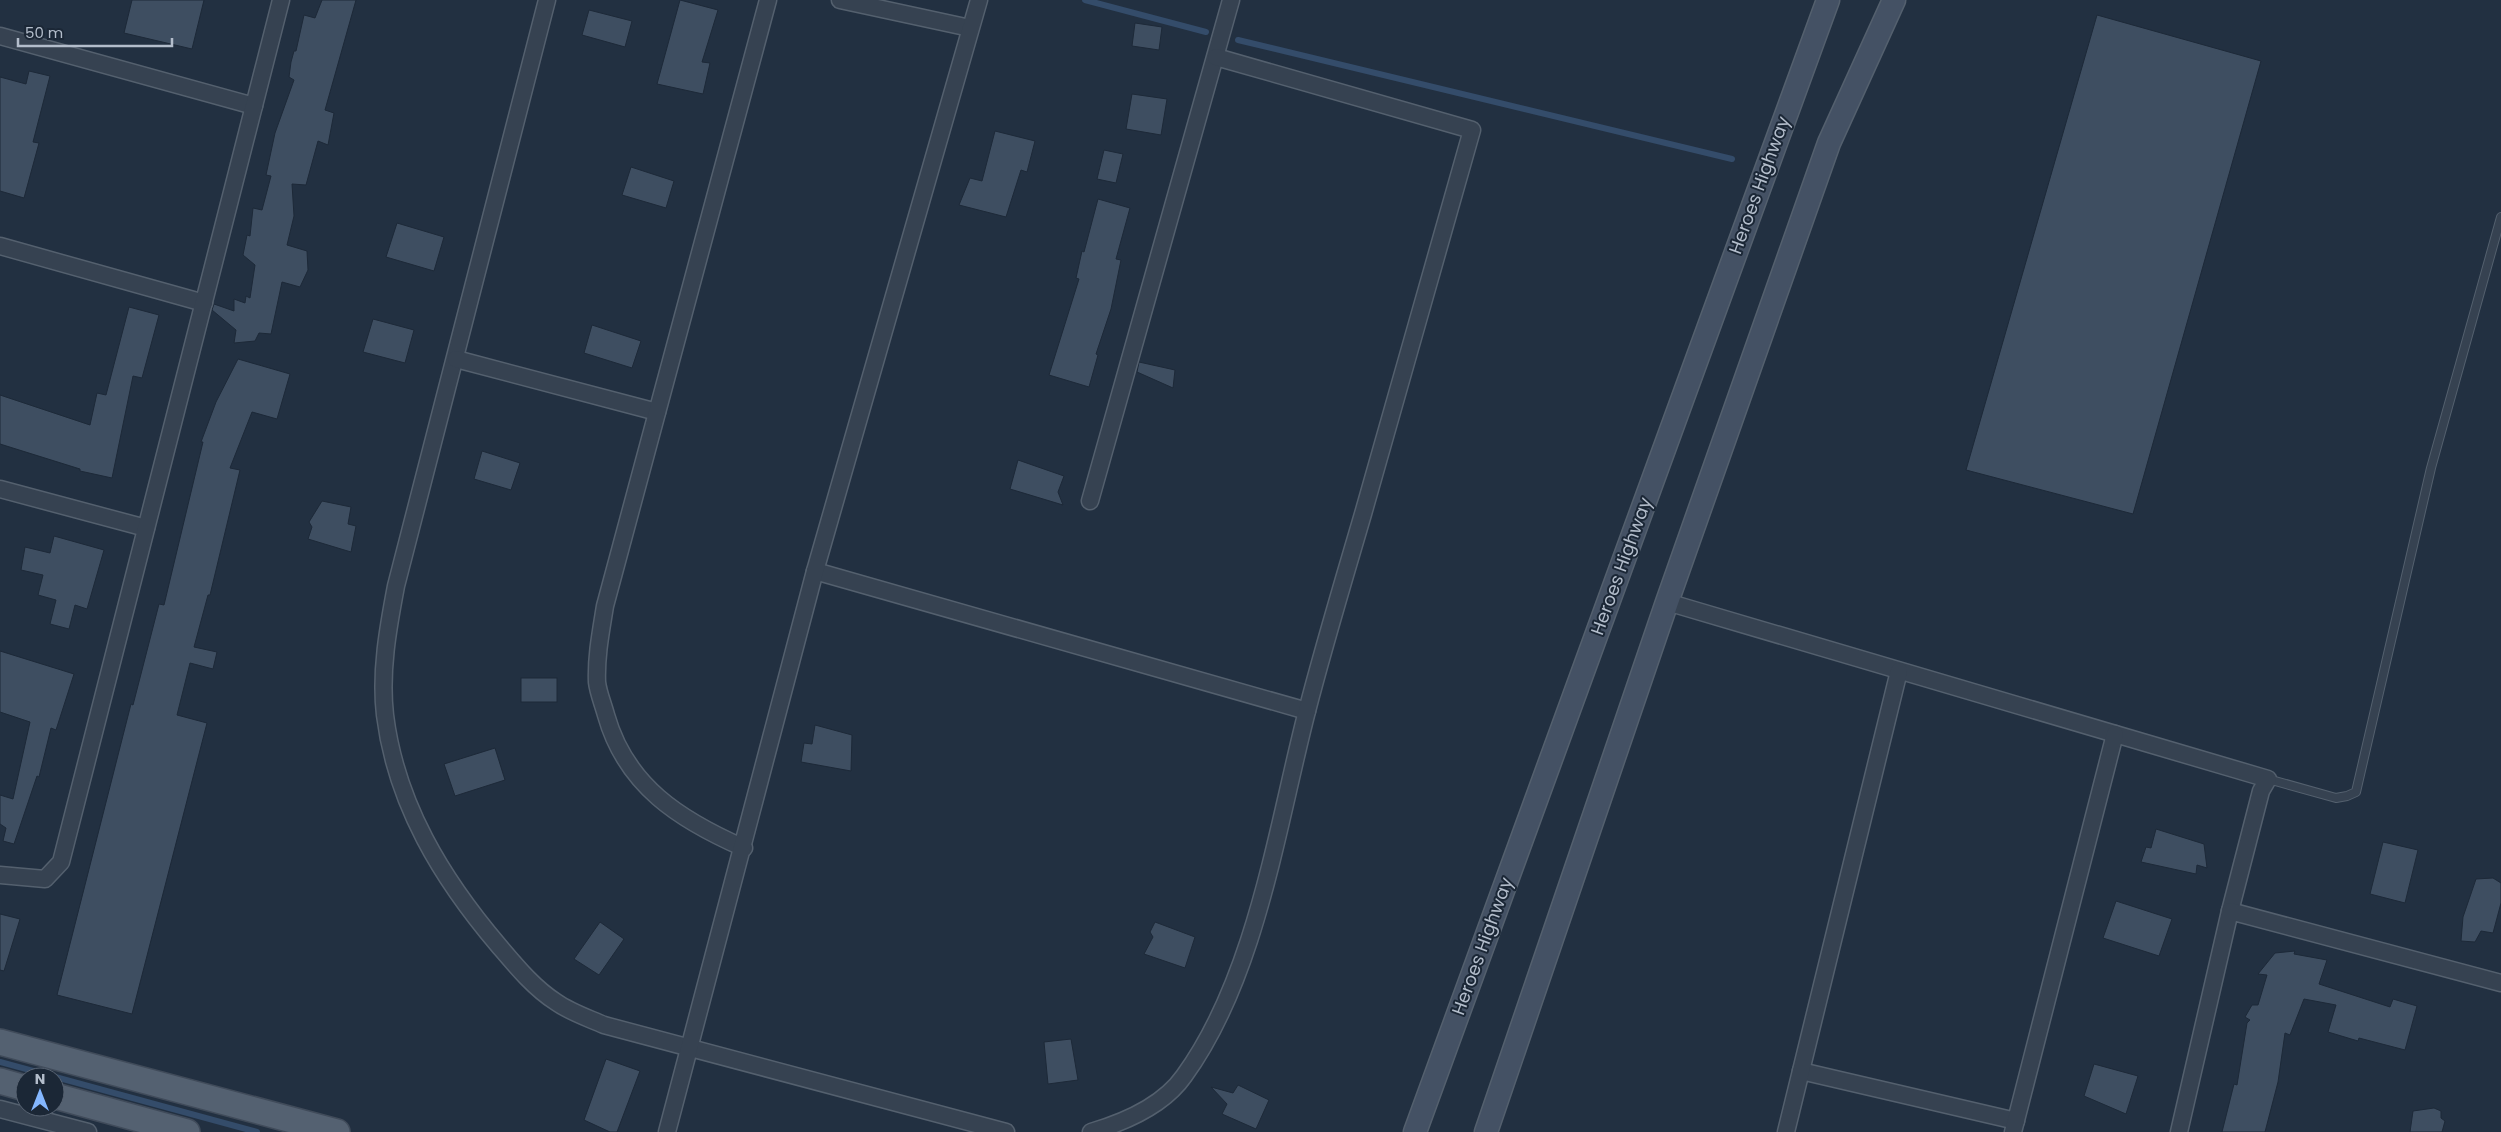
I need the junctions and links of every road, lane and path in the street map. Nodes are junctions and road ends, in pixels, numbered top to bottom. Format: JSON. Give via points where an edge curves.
{"nodes":[{"id":1,"x":281,"y":0,"type":"edge"},
{"id":2,"x":547,"y":0,"type":"edge"},
{"id":3,"x":768,"y":0,"type":"edge"},
{"id":4,"x":840,"y":0,"type":"edge"},
{"id":5,"x":979,"y":0,"type":"edge"},
{"id":6,"x":1232,"y":0,"type":"edge"},
{"id":7,"x":1828,"y":0,"type":"edge"},
{"id":8,"x":1894,"y":0,"type":"edge"},
{"id":9,"x":970,"y":28,"type":"junction"},
{"id":10,"x":0,"y":36,"type":"edge"},
{"id":11,"x":1216,"y":57,"type":"junction"},
{"id":12,"x":254,"y":106,"type":"junction"},
{"id":13,"x":2501,"y":217,"type":"edge"},
{"id":14,"x":0,"y":246,"type":"edge"},
{"id":15,"x":204,"y":303,"type":"junction"},
{"id":16,"x":456,"y":359,"type":"junction"},
{"id":17,"x":657,"y":412,"type":"junction"},
{"id":18,"x":0,"y":490,"type":"edge"},
{"id":19,"x":1090,"y":501,"type":"dead end"},
{"id":20,"x":146,"y":528,"type":"junction"},
{"id":21,"x":815,"y":571,"type":"junction"},
{"id":22,"x":1667,"y":602,"type":"junction"},
{"id":23,"x":1899,"y":671,"type":"junction"},
{"id":24,"x":1307,"y":711,"type":"junction"},
{"id":25,"x":2115,"y":734,"type":"junction"},
{"id":26,"x":2268,"y":779,"type":"junction"},
{"id":27,"x":744,"y":848,"type":"junction"},
{"id":28,"x":0,"y":875,"type":"edge"},
{"id":29,"x":2230,"y":911,"type":"junction"},
{"id":30,"x":2501,"y":983,"type":"edge"},
{"id":31,"x":0,"y":1042,"type":"edge"},
{"id":32,"x":688,"y":1049,"type":"junction"},
{"id":33,"x":1801,"y":1071,"type":"junction"},
{"id":34,"x":0,"y":1081,"type":"edge"},
{"id":35,"x":15,"y":1085,"type":"edge"},
{"id":36,"x":65,"y":1099,"type":"edge"},
{"id":37,"x":0,"y":1110,"type":"edge"},
{"id":38,"x":2015,"y":1126,"type":"edge"},
{"id":39,"x":88,"y":1132,"type":"edge"},
{"id":40,"x":186,"y":1132,"type":"edge"},
{"id":41,"x":337,"y":1132,"type":"edge"},
{"id":42,"x":667,"y":1132,"type":"edge"},
{"id":43,"x":1006,"y":1132,"type":"edge"},
{"id":44,"x":1091,"y":1132,"type":"edge"},
{"id":45,"x":1415,"y":1132,"type":"edge"},
{"id":46,"x":1486,"y":1132,"type":"edge"},
{"id":47,"x":1786,"y":1132,"type":"edge"},
{"id":48,"x":2179,"y":1132,"type":"edge"}],
"edges":[{"from":1,"to":12,"type":"street"},
{"from":2,"to":16,"type":"street"},
{"from":3,"to":17,"type":"street"},
{"from":4,"to":9,"type":"street"},
{"from":5,"to":9,"type":"street"},
{"from":6,"to":11,"type":"street"},
{"from":7,"to":45,"type":"main road","name":"Heroes Highway"},
{"from":8,"to":22,"type":"main road","via":[[1829,144]]},
{"from":9,"to":21,"type":"street"},
{"from":10,"to":12,"type":"street"},
{"from":11,"to":19,"type":"street"},
{"from":11,"to":24,"type":"street","via":[[1472,130]]},
{"from":12,"to":15,"type":"street"},
{"from":13,"to":26,"type":"lane","via":[[2431,468],[2356,792],[2336,798]]},
{"from":14,"to":15,"type":"street"},
{"from":15,"to":20,"type":"street"},
{"from":16,"to":17,"type":"street"},
{"from":16,"to":32,"type":"street","via":[[396,586],[387,632],[385,714],[396,770],[430,851],[460,896],[524,975],[556,1002],[604,1026]]},
{"from":17,"to":27,"type":"street","via":[[605,606],[598,649],[597,684],[612,735],[628,764],[651,790],[674,812],[703,830]]},
{"from":18,"to":20,"type":"street"},
{"from":20,"to":28,"type":"street","via":[[61,862],[45,880]]},
{"from":21,"to":24,"type":"street"},
{"from":21,"to":27,"type":"street"},
{"from":22,"to":23,"type":"street"},
{"from":22,"to":46,"type":"main road"},
{"from":23,"to":25,"type":"street"},
{"from":23,"to":33,"type":"street"},
{"from":24,"to":44,"type":"street","via":[[1280,828],[1241,963],[1214,1026],[1183,1078],[1152,1106],[1122,1123]]},
{"from":25,"to":26,"type":"street"},
{"from":25,"to":38,"type":"street"},
{"from":26,"to":29,"type":"street","via":[[2261,791]]},
{"from":27,"to":32,"type":"street"},
{"from":29,"to":30,"type":"street"},
{"from":29,"to":48,"type":"street"},
{"from":31,"to":41,"type":"main road"},
{"from":32,"to":42,"type":"street"},
{"from":32,"to":43,"type":"street"},
{"from":33,"to":38,"type":"street"},
{"from":33,"to":47,"type":"street"},
{"from":34,"to":35,"type":"main road"},
{"from":36,"to":40,"type":"main road"},
{"from":37,"to":39,"type":"street"}]}
